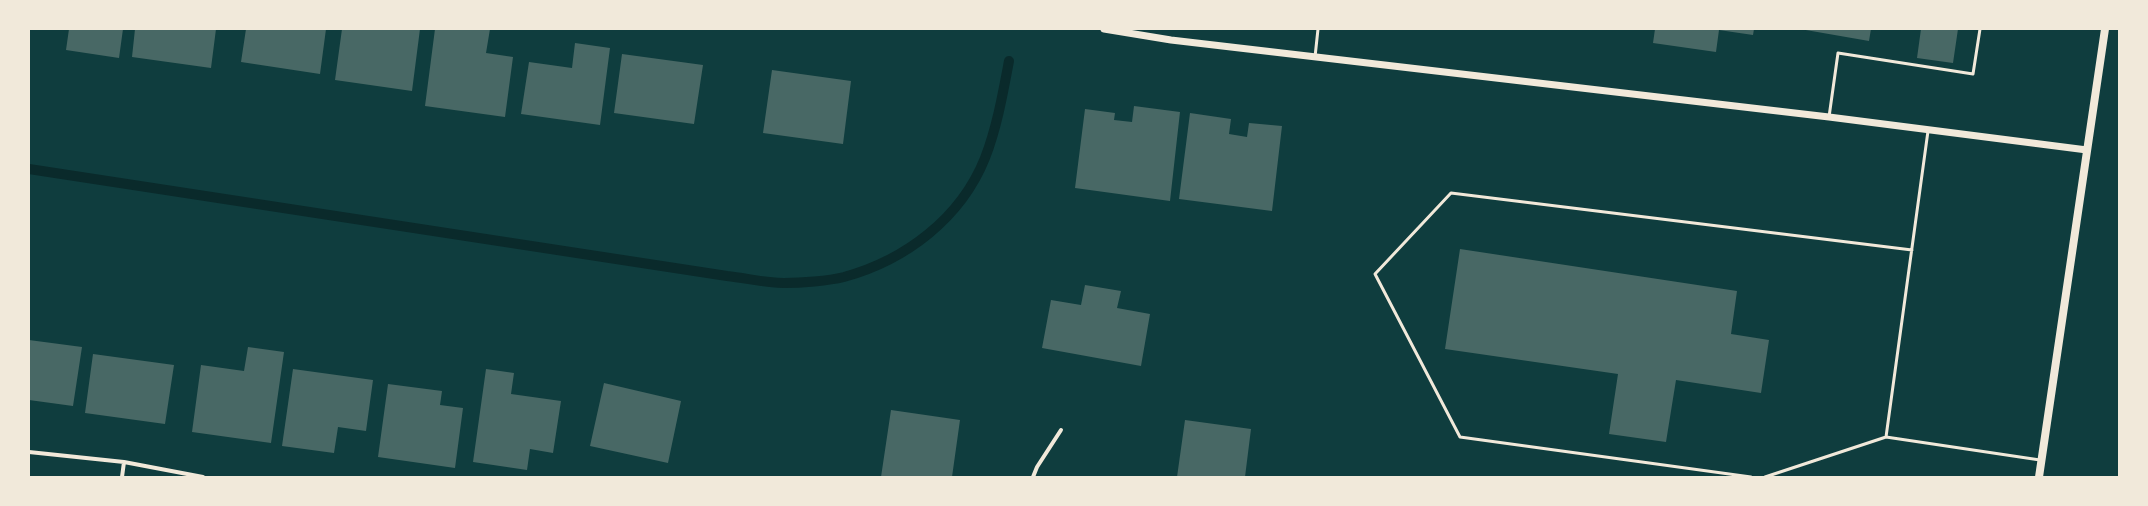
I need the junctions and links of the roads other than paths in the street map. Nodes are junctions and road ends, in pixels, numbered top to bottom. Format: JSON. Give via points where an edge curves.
{"nodes":[{"id":1,"x":1104,"y":29,"type":"edge"},
{"id":2,"x":1318,"y":29,"type":"edge"},
{"id":3,"x":1980,"y":29,"type":"edge"},
{"id":4,"x":2105,"y":29,"type":"edge"},
{"id":5,"x":1315,"y":57,"type":"junction"},
{"id":6,"x":1829,"y":117,"type":"junction"},
{"id":7,"x":1928,"y":130,"type":"junction"},
{"id":8,"x":2087,"y":150,"type":"junction"},
{"id":9,"x":1912,"y":250,"type":"junction"},
{"id":10,"x":1061,"y":430,"type":"dead end"},
{"id":11,"x":1886,"y":437,"type":"junction"},
{"id":12,"x":29,"y":452,"type":"edge"},
{"id":13,"x":2042,"y":460,"type":"junction"},
{"id":14,"x":124,"y":462,"type":"junction"},
{"id":15,"x":122,"y":477,"type":"edge"},
{"id":16,"x":203,"y":477,"type":"edge"},
{"id":17,"x":1033,"y":477,"type":"edge"},
{"id":18,"x":1751,"y":477,"type":"edge"},
{"id":19,"x":1765,"y":477,"type":"edge"},
{"id":20,"x":2039,"y":477,"type":"edge"}],
"edges":[{"from":1,"to":5,"type":"street","via":[[1171,40]]},
{"from":2,"to":5,"type":"lane"},
{"from":3,"to":6,"type":"lane","via":[[1973,74],[1838,53]]},
{"from":4,"to":8,"type":"main road"},
{"from":5,"to":6,"type":"street"},
{"from":6,"to":7,"type":"street"},
{"from":7,"to":8,"type":"street"},
{"from":7,"to":9,"type":"lane"},
{"from":8,"to":13,"type":"main road"},
{"from":9,"to":11,"type":"lane"},
{"from":9,"to":18,"type":"lane","via":[[1451,193],[1375,274],[1460,437]]},
{"from":10,"to":17,"type":"street"},
{"from":11,"to":13,"type":"lane"},
{"from":11,"to":19,"type":"lane"},
{"from":12,"to":14,"type":"street"},
{"from":13,"to":20,"type":"main road"},
{"from":14,"to":15,"type":"street"},
{"from":14,"to":16,"type":"street"}]}
